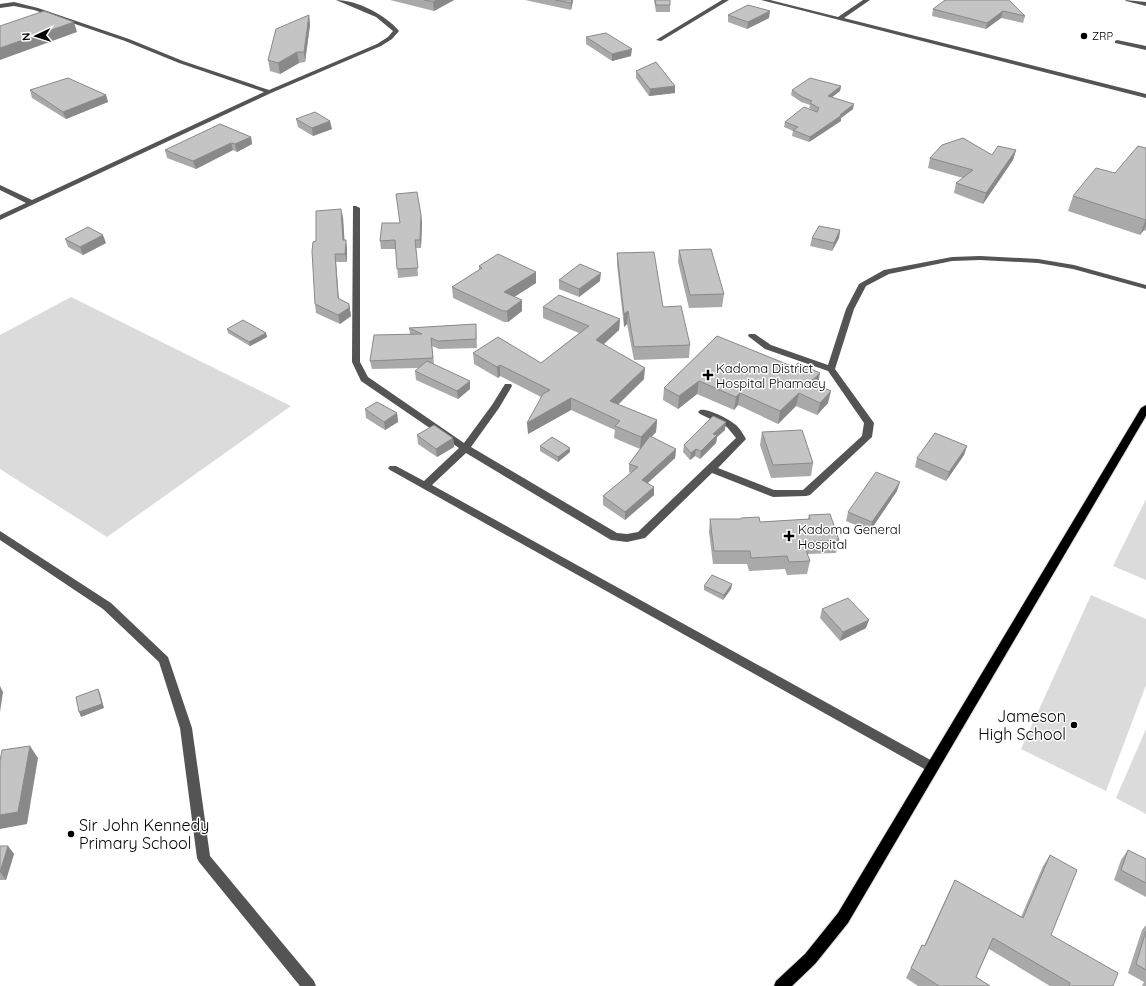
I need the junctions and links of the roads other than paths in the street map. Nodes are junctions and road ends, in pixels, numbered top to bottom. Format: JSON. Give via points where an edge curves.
{"nodes":[{"id":1,"x":339,"y":0,"type":"edge"},
{"id":2,"x":726,"y":0,"type":"edge"},
{"id":3,"x":764,"y":0,"type":"edge"},
{"id":4,"x":867,"y":0,"type":"edge"},
{"id":5,"x":1128,"y":0,"type":"edge"},
{"id":6,"x":1146,"y":4,"type":"edge"},
{"id":7,"x":0,"y":6,"type":"edge"},
{"id":8,"x":839,"y":19,"type":"junction"},
{"id":9,"x":659,"y":40,"type":"dead end"},
{"id":10,"x":1117,"y":42,"type":"dead end"},
{"id":11,"x":1146,"y":48,"type":"edge"},
{"id":12,"x":269,"y":92,"type":"junction"},
{"id":13,"x":1146,"y":96,"type":"edge"},
{"id":14,"x":0,"y":187,"type":"edge"},
{"id":15,"x":31,"y":203,"type":"junction"},
{"id":16,"x":356,"y":208,"type":"dead end"},
{"id":17,"x":0,"y":218,"type":"edge"},
{"id":18,"x":1146,"y":287,"type":"edge"},
{"id":19,"x":752,"y":336,"type":"dead end"},
{"id":20,"x":831,"y":369,"type":"junction"},
{"id":21,"x":508,"y":386,"type":"dead end"},
{"id":22,"x":1146,"y":408,"type":"edge"},
{"id":23,"x":703,"y":412,"type":"dead end"},
{"id":24,"x":465,"y":448,"type":"junction"},
{"id":25,"x":393,"y":468,"type":"dead end"},
{"id":26,"x":711,"y":469,"type":"junction"},
{"id":27,"x":425,"y":486,"type":"junction"},
{"id":28,"x":0,"y":535,"type":"edge"},
{"id":29,"x":932,"y":767,"type":"junction"},
{"id":30,"x":309,"y":986,"type":"edge"},
{"id":31,"x":781,"y":986,"type":"edge"}],
"edges":[{"from":1,"to":12,"type":"street","via":[[380,16],[396,31],[379,45]]},
{"from":2,"to":9,"type":"street"},
{"from":3,"to":8,"type":"street"},
{"from":4,"to":8,"type":"street"},
{"from":5,"to":6,"type":"street"},
{"from":7,"to":12,"type":"street","via":[[14,4],[36,9]]},
{"from":8,"to":13,"type":"street"},
{"from":10,"to":11,"type":"street"},
{"from":12,"to":15,"type":"street"},
{"from":14,"to":15,"type":"street"},
{"from":15,"to":17,"type":"street"},
{"from":16,"to":24,"type":"street","via":[[356,362],[364,379]]},
{"from":18,"to":20,"type":"street","via":[[1074,267],[1038,261],[952,259],[887,272],[863,284],[850,309]]},
{"from":19,"to":20,"type":"street","via":[[768,347]]},
{"from":20,"to":26,"type":"street","via":[[869,423],[867,437],[806,493],[773,494]]},
{"from":21,"to":24,"type":"street"},
{"from":22,"to":29,"type":"main road"},
{"from":23,"to":26,"type":"street","via":[[731,425],[739,432],[741,440]]},
{"from":24,"to":26,"type":"street","via":[[615,537],[641,535]]},
{"from":24,"to":27,"type":"street"},
{"from":25,"to":27,"type":"street"},
{"from":27,"to":29,"type":"street"},
{"from":28,"to":30,"type":"street","via":[[107,606],[164,660],[186,728],[204,858]]},
{"from":29,"to":31,"type":"main road","via":[[843,918],[810,959]]}]}
